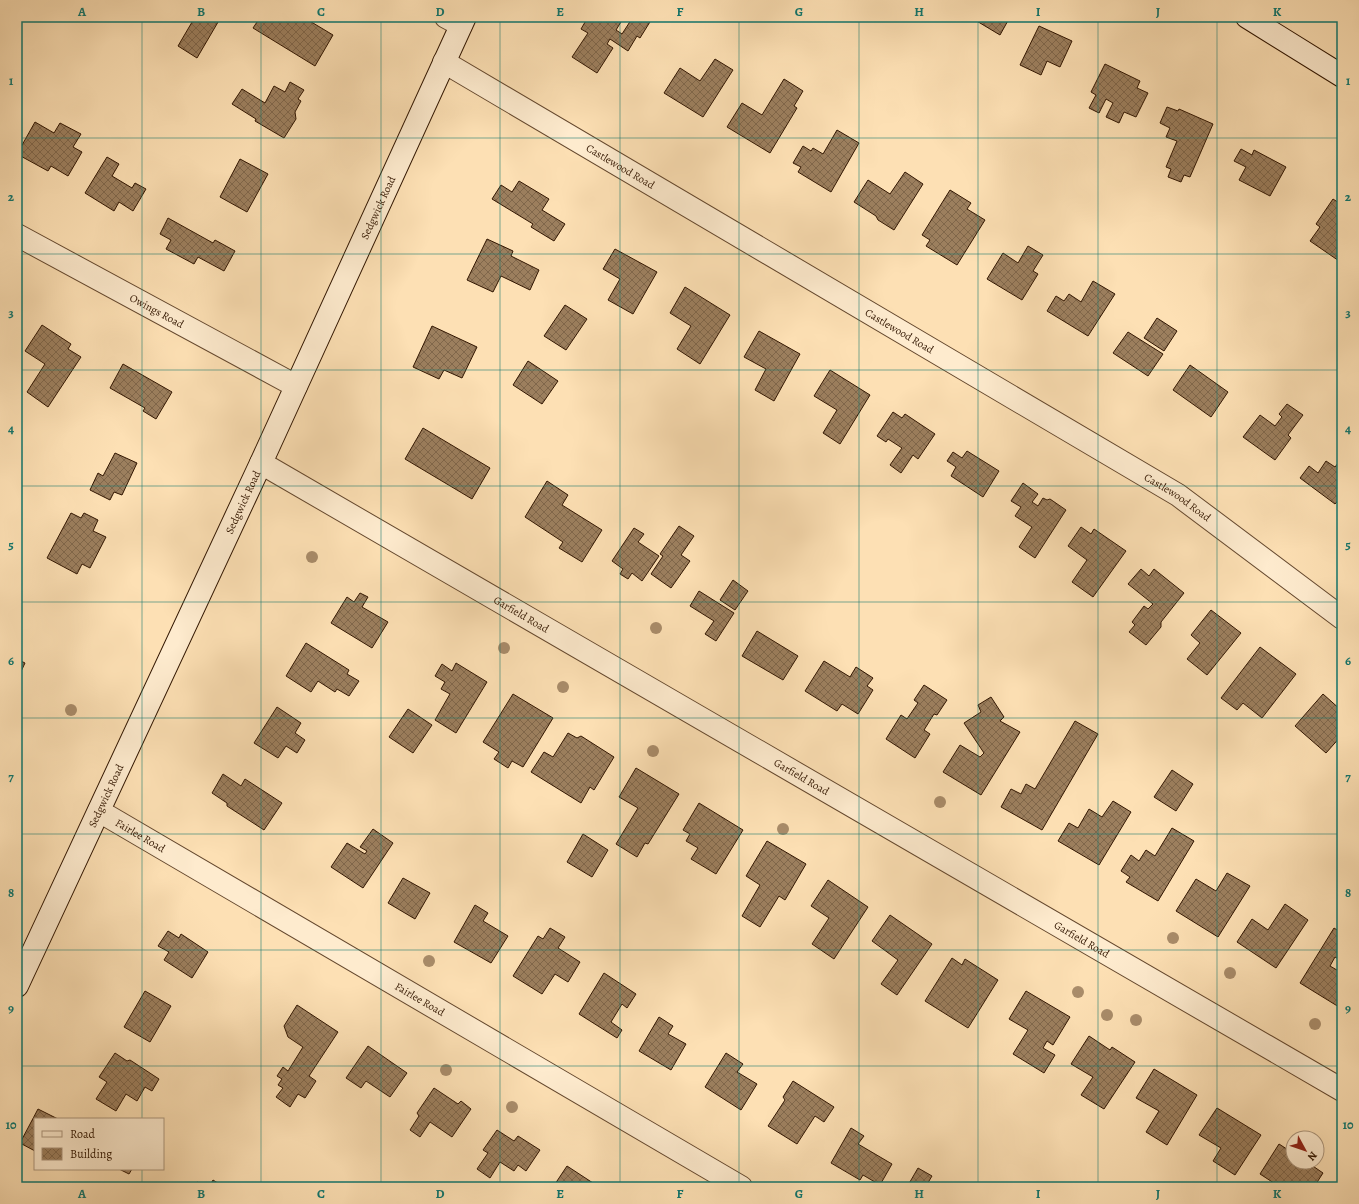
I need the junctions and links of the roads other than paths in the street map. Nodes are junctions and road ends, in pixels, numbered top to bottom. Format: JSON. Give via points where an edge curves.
{"nodes":[{"id":1,"x":1247,"y":17,"type":"edge"},
{"id":2,"x":457,"y":20,"type":"edge"},
{"id":3,"x":444,"y":62,"type":"junction"},
{"id":4,"x":1342,"y":76,"type":"edge"},
{"id":5,"x":17,"y":235,"type":"edge"},
{"id":6,"x":296,"y":386,"type":"junction"},
{"id":7,"x":261,"y":463,"type":"junction"},
{"id":8,"x":1342,"y":618,"type":"edge"},
{"id":9,"x":99,"y":811,"type":"junction"},
{"id":10,"x":17,"y":986,"type":"edge"},
{"id":11,"x":1342,"y":1090,"type":"edge"},
{"id":12,"x":741,"y":1187,"type":"edge"}],
"edges":[{"from":1,"to":4,"type":"street"},
{"from":2,"to":3,"type":"street","name":"Sedgwick Road"},
{"from":3,"to":6,"type":"street","name":"Sedgwick Road"},
{"from":3,"to":8,"type":"street","name":"Castlewood Road","via":[[1178,495]]},
{"from":5,"to":6,"type":"street","name":"Owings Road"},
{"from":6,"to":7,"type":"street","name":"Sedgwick Road"},
{"from":7,"to":9,"type":"street","name":"Sedgwick Road"},
{"from":7,"to":11,"type":"street","name":"Garfield Road"},
{"from":9,"to":10,"type":"street","name":"Sedgwick Road"},
{"from":9,"to":12,"type":"street","name":"Fairlee Road"}]}
